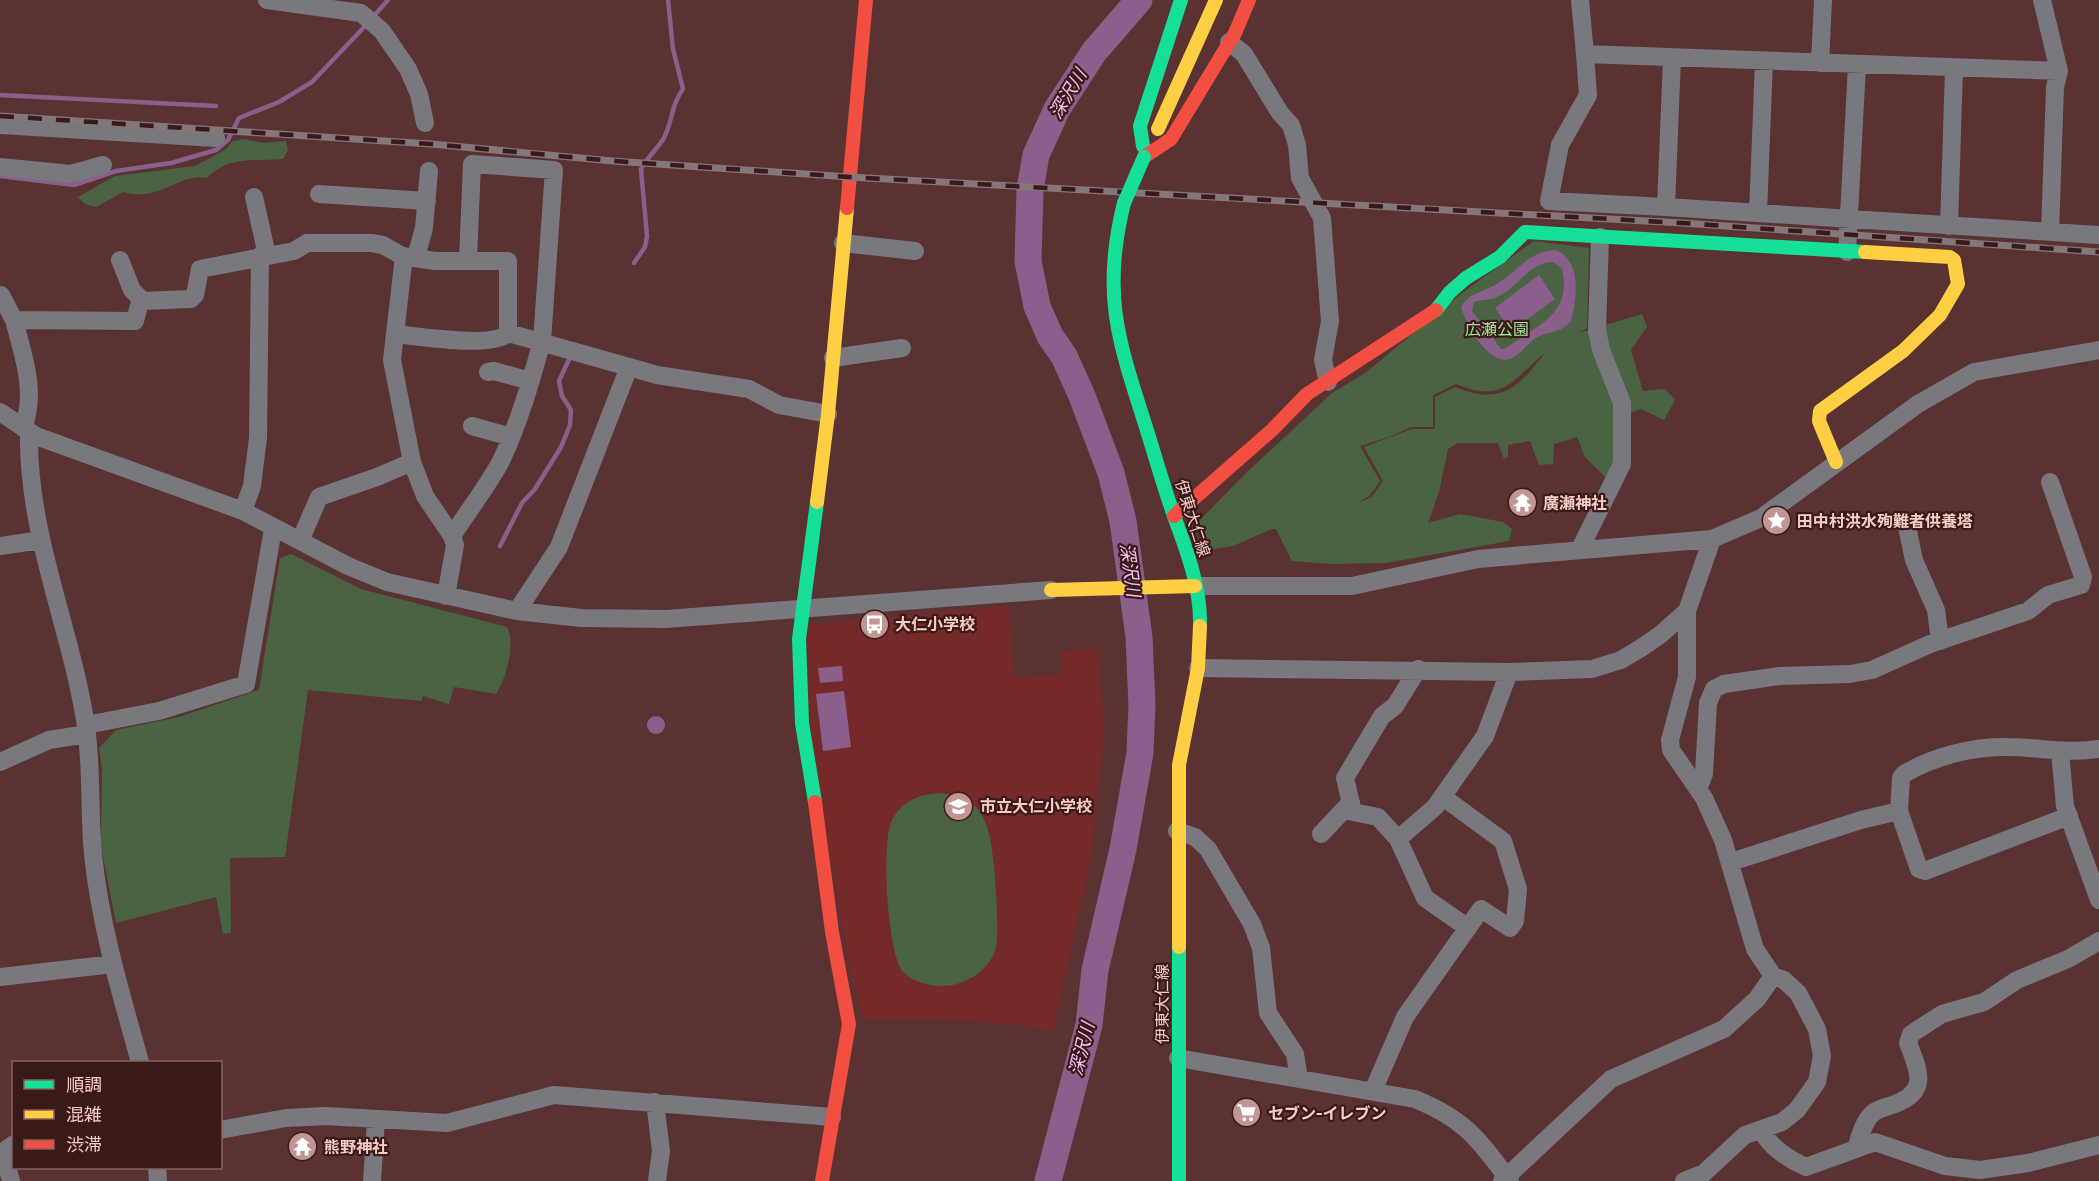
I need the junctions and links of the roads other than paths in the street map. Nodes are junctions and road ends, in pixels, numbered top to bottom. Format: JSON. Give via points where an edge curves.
{"nodes":[{"id":1,"x":267,"y":0,"type":"edge"},
{"id":2,"x":866,"y":0,"type":"edge"},
{"id":3,"x":1181,"y":0,"type":"edge"},
{"id":4,"x":1216,"y":0,"type":"edge"},
{"id":5,"x":1249,"y":0,"type":"edge"},
{"id":6,"x":1580,"y":0,"type":"edge"},
{"id":7,"x":1822,"y":0,"type":"edge"},
{"id":8,"x":2042,"y":0,"type":"edge"},
{"id":9,"x":1229,"y":42,"type":"junction"},
{"id":10,"x":1585,"y":54,"type":"junction"},
{"id":11,"x":1672,"y":58,"type":"junction"},
{"id":12,"x":1764,"y":61,"type":"junction"},
{"id":13,"x":1820,"y":63,"type":"junction"},
{"id":14,"x":1857,"y":66,"type":"junction"},
{"id":15,"x":1954,"y":69,"type":"junction"},
{"id":16,"x":2059,"y":71,"type":"junction"},
{"id":17,"x":424,"y":123,"type":"dead end"},
{"id":18,"x":0,"y":124,"type":"edge"},
{"id":19,"x":216,"y":138,"type":"dead end"},
{"id":20,"x":1144,"y":157,"type":"junction"},
{"id":21,"x":103,"y":165,"type":"dead end"},
{"id":22,"x":0,"y":167,"type":"edge"},
{"id":23,"x":429,"y":171,"type":"dead end"},
{"id":24,"x":319,"y":194,"type":"dead end"},
{"id":25,"x":254,"y":197,"type":"dead end"},
{"id":26,"x":427,"y":201,"type":"junction"},
{"id":27,"x":1666,"y":207,"type":"junction"},
{"id":28,"x":1758,"y":213,"type":"junction"},
{"id":29,"x":1849,"y":219,"type":"junction"},
{"id":30,"x":1949,"y":226,"type":"junction"},
{"id":31,"x":2050,"y":232,"type":"junction"},
{"id":32,"x":2099,"y":235,"type":"edge"},
{"id":33,"x":1600,"y":237,"type":"junction"},
{"id":34,"x":843,"y":243,"type":"junction"},
{"id":35,"x":915,"y":251,"type":"dead end"},
{"id":36,"x":1847,"y":252,"type":"junction"},
{"id":37,"x":264,"y":256,"type":"junction"},
{"id":38,"x":410,"y":257,"type":"junction"},
{"id":39,"x":120,"y":260,"type":"dead end"},
{"id":40,"x":468,"y":260,"type":"junction"},
{"id":41,"x":1,"y":295,"type":"edge"},
{"id":42,"x":144,"y":301,"type":"junction"},
{"id":43,"x":14,"y":320,"type":"junction"},
{"id":44,"x":508,"y":333,"type":"junction"},
{"id":45,"x":395,"y":334,"type":"junction"},
{"id":46,"x":542,"y":341,"type":"junction"},
{"id":47,"x":902,"y":348,"type":"dead end"},
{"id":48,"x":2099,"y":350,"type":"edge"},
{"id":49,"x":833,"y":358,"type":"junction"},
{"id":50,"x":629,"y":366,"type":"junction"},
{"id":51,"x":488,"y":372,"type":"dead end"},
{"id":52,"x":530,"y":381,"type":"junction"},
{"id":53,"x":1328,"y":382,"type":"junction"},
{"id":54,"x":0,"y":412,"type":"edge"},
{"id":55,"x":828,"y":414,"type":"junction"},
{"id":56,"x":472,"y":426,"type":"dead end"},
{"id":57,"x":26,"y":430,"type":"junction"},
{"id":58,"x":512,"y":437,"type":"junction"},
{"id":59,"x":412,"y":462,"type":"junction"},
{"id":60,"x":1836,"y":462,"type":"junction"},
{"id":61,"x":2050,"y":482,"type":"dead end"},
{"id":62,"x":243,"y":510,"type":"junction"},
{"id":63,"x":1174,"y":516,"type":"junction"},
{"id":64,"x":1906,"y":522,"type":"dead end"},
{"id":65,"x":273,"y":529,"type":"junction"},
{"id":66,"x":452,"y":536,"type":"junction"},
{"id":67,"x":1712,"y":539,"type":"junction"},
{"id":68,"x":41,"y":540,"type":"junction"},
{"id":69,"x":300,"y":541,"type":"junction"},
{"id":70,"x":0,"y":546,"type":"edge"},
{"id":71,"x":1580,"y":549,"type":"junction"},
{"id":72,"x":1195,"y":586,"type":"junction"},
{"id":73,"x":1051,"y":591,"type":"joint"},
{"id":74,"x":446,"y":596,"type":"junction"},
{"id":75,"x":801,"y":610,"type":"junction"},
{"id":76,"x":517,"y":611,"type":"junction"},
{"id":77,"x":1687,"y":611,"type":"junction"},
{"id":78,"x":1940,"y":641,"type":"junction"},
{"id":79,"x":1198,"y":668,"type":"junction"},
{"id":80,"x":1418,"y":669,"type":"junction"},
{"id":81,"x":1509,"y":672,"type":"junction"},
{"id":82,"x":86,"y":730,"type":"junction"},
{"id":83,"x":2099,"y":749,"type":"edge"},
{"id":84,"x":2060,"y":752,"type":"junction"},
{"id":85,"x":0,"y":762,"type":"edge"},
{"id":86,"x":1698,"y":789,"type":"junction"},
{"id":87,"x":1443,"y":796,"type":"junction"},
{"id":88,"x":1351,"y":802,"type":"junction"},
{"id":89,"x":1899,"y":811,"type":"junction"},
{"id":90,"x":2069,"y":816,"type":"junction"},
{"id":91,"x":1177,"y":831,"type":"junction"},
{"id":92,"x":1321,"y":834,"type":"dead end"},
{"id":93,"x":1398,"y":839,"type":"junction"},
{"id":94,"x":1731,"y":862,"type":"junction"},
{"id":95,"x":2099,"y":900,"type":"edge"},
{"id":96,"x":1468,"y":928,"type":"junction"},
{"id":97,"x":2099,"y":941,"type":"edge"},
{"id":98,"x":113,"y":964,"type":"junction"},
{"id":99,"x":1773,"y":976,"type":"junction"},
{"id":100,"x":0,"y":977,"type":"edge"},
{"id":101,"x":1178,"y":1058,"type":"junction"},
{"id":102,"x":140,"y":1061,"type":"edge"},
{"id":103,"x":1299,"y":1078,"type":"junction"},
{"id":104,"x":1373,"y":1091,"type":"junction"},
{"id":105,"x":655,"y":1102,"type":"junction"},
{"id":106,"x":832,"y":1117,"type":"junction"},
{"id":107,"x":376,"y":1120,"type":"junction"},
{"id":108,"x":222,"y":1130,"type":"edge"},
{"id":109,"x":1762,"y":1130,"type":"junction"},
{"id":110,"x":12,"y":1145,"type":"edge"},
{"id":111,"x":2099,"y":1145,"type":"edge"},
{"id":112,"x":1857,"y":1146,"type":"junction"},
{"id":113,"x":1506,"y":1180,"type":"edge"},
{"id":114,"x":11,"y":1181,"type":"edge"},
{"id":115,"x":372,"y":1181,"type":"edge"},
{"id":116,"x":657,"y":1181,"type":"edge"},
{"id":117,"x":822,"y":1181,"type":"edge"},
{"id":118,"x":1179,"y":1181,"type":"edge"},
{"id":119,"x":1684,"y":1181,"type":"edge"}],
"edges":[{"from":1,"to":17,"type":"street","via":[[363,15],[382,31],[408,69],[419,94]]},
{"from":2,"to":34,"type":"street"},
{"from":3,"to":20,"type":"street","via":[[1140,126]]},
{"from":4,"to":20,"type":"street","name":"伊東大仁線"},
{"from":5,"to":9,"type":"street"},
{"from":6,"to":10,"type":"street"},
{"from":7,"to":13,"type":"street"},
{"from":8,"to":16,"type":"street"},
{"from":9,"to":20,"type":"street","via":[[1171,139]]},
{"from":9,"to":53,"type":"street","via":[[1244,54],[1280,113],[1291,124],[1300,178],[1322,218],[1330,321],[1323,360]]},
{"from":10,"to":11,"type":"street"},
{"from":10,"to":27,"type":"street","via":[[1587,95],[1560,145],[1549,201]]},
{"from":11,"to":12,"type":"street"},
{"from":11,"to":27,"type":"street"},
{"from":12,"to":13,"type":"street"},
{"from":12,"to":28,"type":"street"},
{"from":13,"to":14,"type":"street"},
{"from":14,"to":15,"type":"street"},
{"from":14,"to":29,"type":"street"},
{"from":15,"to":16,"type":"street"},
{"from":15,"to":30,"type":"street"},
{"from":16,"to":31,"type":"street","via":[[2055,87]]},
{"from":18,"to":19,"type":"street"},
{"from":20,"to":63,"type":"street","name":"伊東大仁線","bridge":true,"via":[[1124,203],[1109,282],[1119,343]]},
{"from":21,"to":22,"type":"street","via":[[71,174]]},
{"from":23,"to":26,"type":"street"},
{"from":24,"to":26,"type":"street"},
{"from":25,"to":37,"type":"street"},
{"from":26,"to":38,"type":"street","via":[[421,245]]},
{"from":27,"to":28,"type":"street"},
{"from":28,"to":29,"type":"street"},
{"from":29,"to":30,"type":"street"},
{"from":29,"to":36,"type":"street"},
{"from":30,"to":31,"type":"street"},
{"from":31,"to":32,"type":"street"},
{"from":33,"to":36,"type":"street"},
{"from":33,"to":53,"type":"street","via":[[1525,232],[1500,257],[1450,292],[1432,315]]},
{"from":33,"to":71,"type":"street","via":[[1597,330],[1622,403],[1622,464]]},
{"from":34,"to":35,"type":"street"},
{"from":34,"to":49,"type":"street"},
{"from":36,"to":60,"type":"street","via":[[1950,257],[1958,284],[1930,326],[1863,382],[1820,411],[1819,421]]},
{"from":37,"to":38,"type":"street","via":[[294,251],[307,243],[356,243],[383,245]]},
{"from":37,"to":42,"type":"street","via":[[200,269],[191,299]]},
{"from":37,"to":62,"type":"street","via":[[258,438],[252,486]]},
{"from":38,"to":40,"type":"street"},
{"from":38,"to":45,"type":"street"},
{"from":39,"to":42,"type":"street","via":[[132,290]]},
{"from":40,"to":44,"type":"street","via":[[508,261]]},
{"from":40,"to":46,"type":"street","via":[[472,164],[554,170]]},
{"from":41,"to":43,"type":"street"},
{"from":42,"to":43,"type":"street","via":[[140,302],[135,321]]},
{"from":43,"to":57,"type":"street","via":[[29,383]]},
{"from":44,"to":45,"type":"street","via":[[505,337],[480,340]]},
{"from":44,"to":46,"type":"street"},
{"from":45,"to":59,"type":"street","via":[[392,360]]},
{"from":46,"to":50,"type":"street"},
{"from":46,"to":52,"type":"street"},
{"from":47,"to":49,"type":"street"},
{"from":48,"to":60,"type":"street","via":[[1974,372],[1918,404]]},
{"from":49,"to":55,"type":"street"},
{"from":50,"to":55,"type":"street","via":[[657,375],[749,388],[779,405]]},
{"from":50,"to":76,"type":"street","via":[[559,547]]},
{"from":51,"to":52,"type":"street","via":[[494,370]]},
{"from":52,"to":58,"type":"street"},
{"from":53,"to":63,"type":"street","via":[[1307,394]]},
{"from":54,"to":57,"type":"street"},
{"from":55,"to":75,"type":"street"},
{"from":56,"to":58,"type":"street"},
{"from":57,"to":62,"type":"street"},
{"from":57,"to":68,"type":"street"},
{"from":58,"to":66,"type":"street","via":[[500,463]]},
{"from":59,"to":66,"type":"street","via":[[425,496]]},
{"from":59,"to":69,"type":"street","via":[[319,496]]},
{"from":60,"to":67,"type":"street","via":[[1761,518]]},
{"from":61,"to":78,"type":"street","via":[[2082,583],[2048,595],[2028,611]]},
{"from":62,"to":65,"type":"street"},
{"from":63,"to":72,"type":"street","name":"伊東大仁線","via":[[1189,552]]},
{"from":64,"to":78,"type":"street","via":[[1914,560],[1936,610]]},
{"from":65,"to":69,"type":"street"},
{"from":65,"to":82,"type":"street","via":[[246,684]]},
{"from":66,"to":74,"type":"street","via":[[455,550]]},
{"from":67,"to":71,"type":"street"},
{"from":67,"to":77,"type":"street"},
{"from":68,"to":70,"type":"street"},
{"from":68,"to":82,"type":"street"},
{"from":69,"to":74,"type":"street","via":[[348,567],[387,582]]},
{"from":71,"to":72,"type":"street","via":[[1478,559],[1352,586]]},
{"from":72,"to":73,"type":"street"},
{"from":72,"to":79,"type":"street","name":"伊東大仁線","via":[[1200,614]]},
{"from":73,"to":75,"type":"street"},
{"from":74,"to":76,"type":"street"},
{"from":75,"to":76,"type":"street","via":[[645,620]]},
{"from":75,"to":106,"type":"street","via":[[802,723],[850,1035]]},
{"from":77,"to":81,"type":"street","via":[[1660,635],[1605,666]]},
{"from":77,"to":86,"type":"street","via":[[1687,677],[1670,745]]},
{"from":78,"to":86,"type":"street","via":[[1861,673],[1780,676],[1718,686],[1708,703],[1704,774]]},
{"from":79,"to":80,"type":"street"},
{"from":79,"to":91,"type":"street","name":"伊東大仁線","via":[[1179,765]]},
{"from":80,"to":81,"type":"street"},
{"from":80,"to":88,"type":"street","via":[[1395,706],[1382,716],[1345,778]]},
{"from":81,"to":87,"type":"street","via":[[1485,736]]},
{"from":82,"to":85,"type":"street","via":[[49,740]]},
{"from":82,"to":98,"type":"street","via":[[93,853]]},
{"from":83,"to":84,"type":"street"},
{"from":84,"to":89,"type":"street","via":[[1995,747],[1929,763],[1901,778]]},
{"from":84,"to":90,"type":"street"},
{"from":86,"to":94,"type":"street"},
{"from":87,"to":93,"type":"street"},
{"from":87,"to":96,"type":"street","via":[[1503,841],[1518,889],[1515,921],[1510,928],[1481,909]]},
{"from":88,"to":92,"type":"street"},
{"from":88,"to":93,"type":"street","via":[[1353,813],[1378,817]]},
{"from":89,"to":90,"type":"street","via":[[1922,871]]},
{"from":89,"to":94,"type":"street","via":[[1861,819]]},
{"from":90,"to":95,"type":"street"},
{"from":91,"to":101,"type":"street","name":"伊東大仁線"},
{"from":91,"to":103,"type":"street","via":[[1209,849],[1252,924],[1261,948],[1268,1013],[1295,1054]]},
{"from":93,"to":96,"type":"street","via":[[1425,898]]},
{"from":94,"to":99,"type":"street","via":[[1755,950]]},
{"from":96,"to":104,"type":"street","via":[[1405,1017]]},
{"from":97,"to":112,"type":"street","via":[[2068,960],[2018,980],[1984,1002],[1942,1014],[1911,1034],[1908,1043],[1918,1068],[1917,1086],[1907,1100],[1872,1113]]},
{"from":98,"to":100,"type":"street"},
{"from":98,"to":102,"type":"street"},
{"from":99,"to":109,"type":"street","via":[[1798,993],[1808,1010],[1816,1029],[1821,1068],[1817,1082],[1797,1110]]},
{"from":99,"to":113,"type":"street","via":[[1757,999],[1724,1029],[1611,1079]]},
{"from":101,"to":103,"type":"street"},
{"from":101,"to":118,"type":"street","name":"伊東大仁線"},
{"from":103,"to":104,"type":"street"},
{"from":104,"to":113,"type":"street","via":[[1415,1100],[1461,1122]]},
{"from":105,"to":106,"type":"street"},
{"from":105,"to":107,"type":"street","via":[[554,1095],[447,1123]]},
{"from":105,"to":116,"type":"street","via":[[661,1151]]},
{"from":106,"to":117,"type":"street"},
{"from":107,"to":108,"type":"street","via":[[343,1116],[286,1118]]},
{"from":107,"to":115,"type":"street"},
{"from":109,"to":112,"type":"street","via":[[1781,1152],[1806,1167]]},
{"from":109,"to":119,"type":"street","via":[[1745,1135],[1704,1173]]},
{"from":110,"to":114,"type":"street","via":[[3,1152]]},
{"from":111,"to":112,"type":"street","via":[[2028,1163],[1980,1170],[1945,1166],[1888,1144]]}]}
